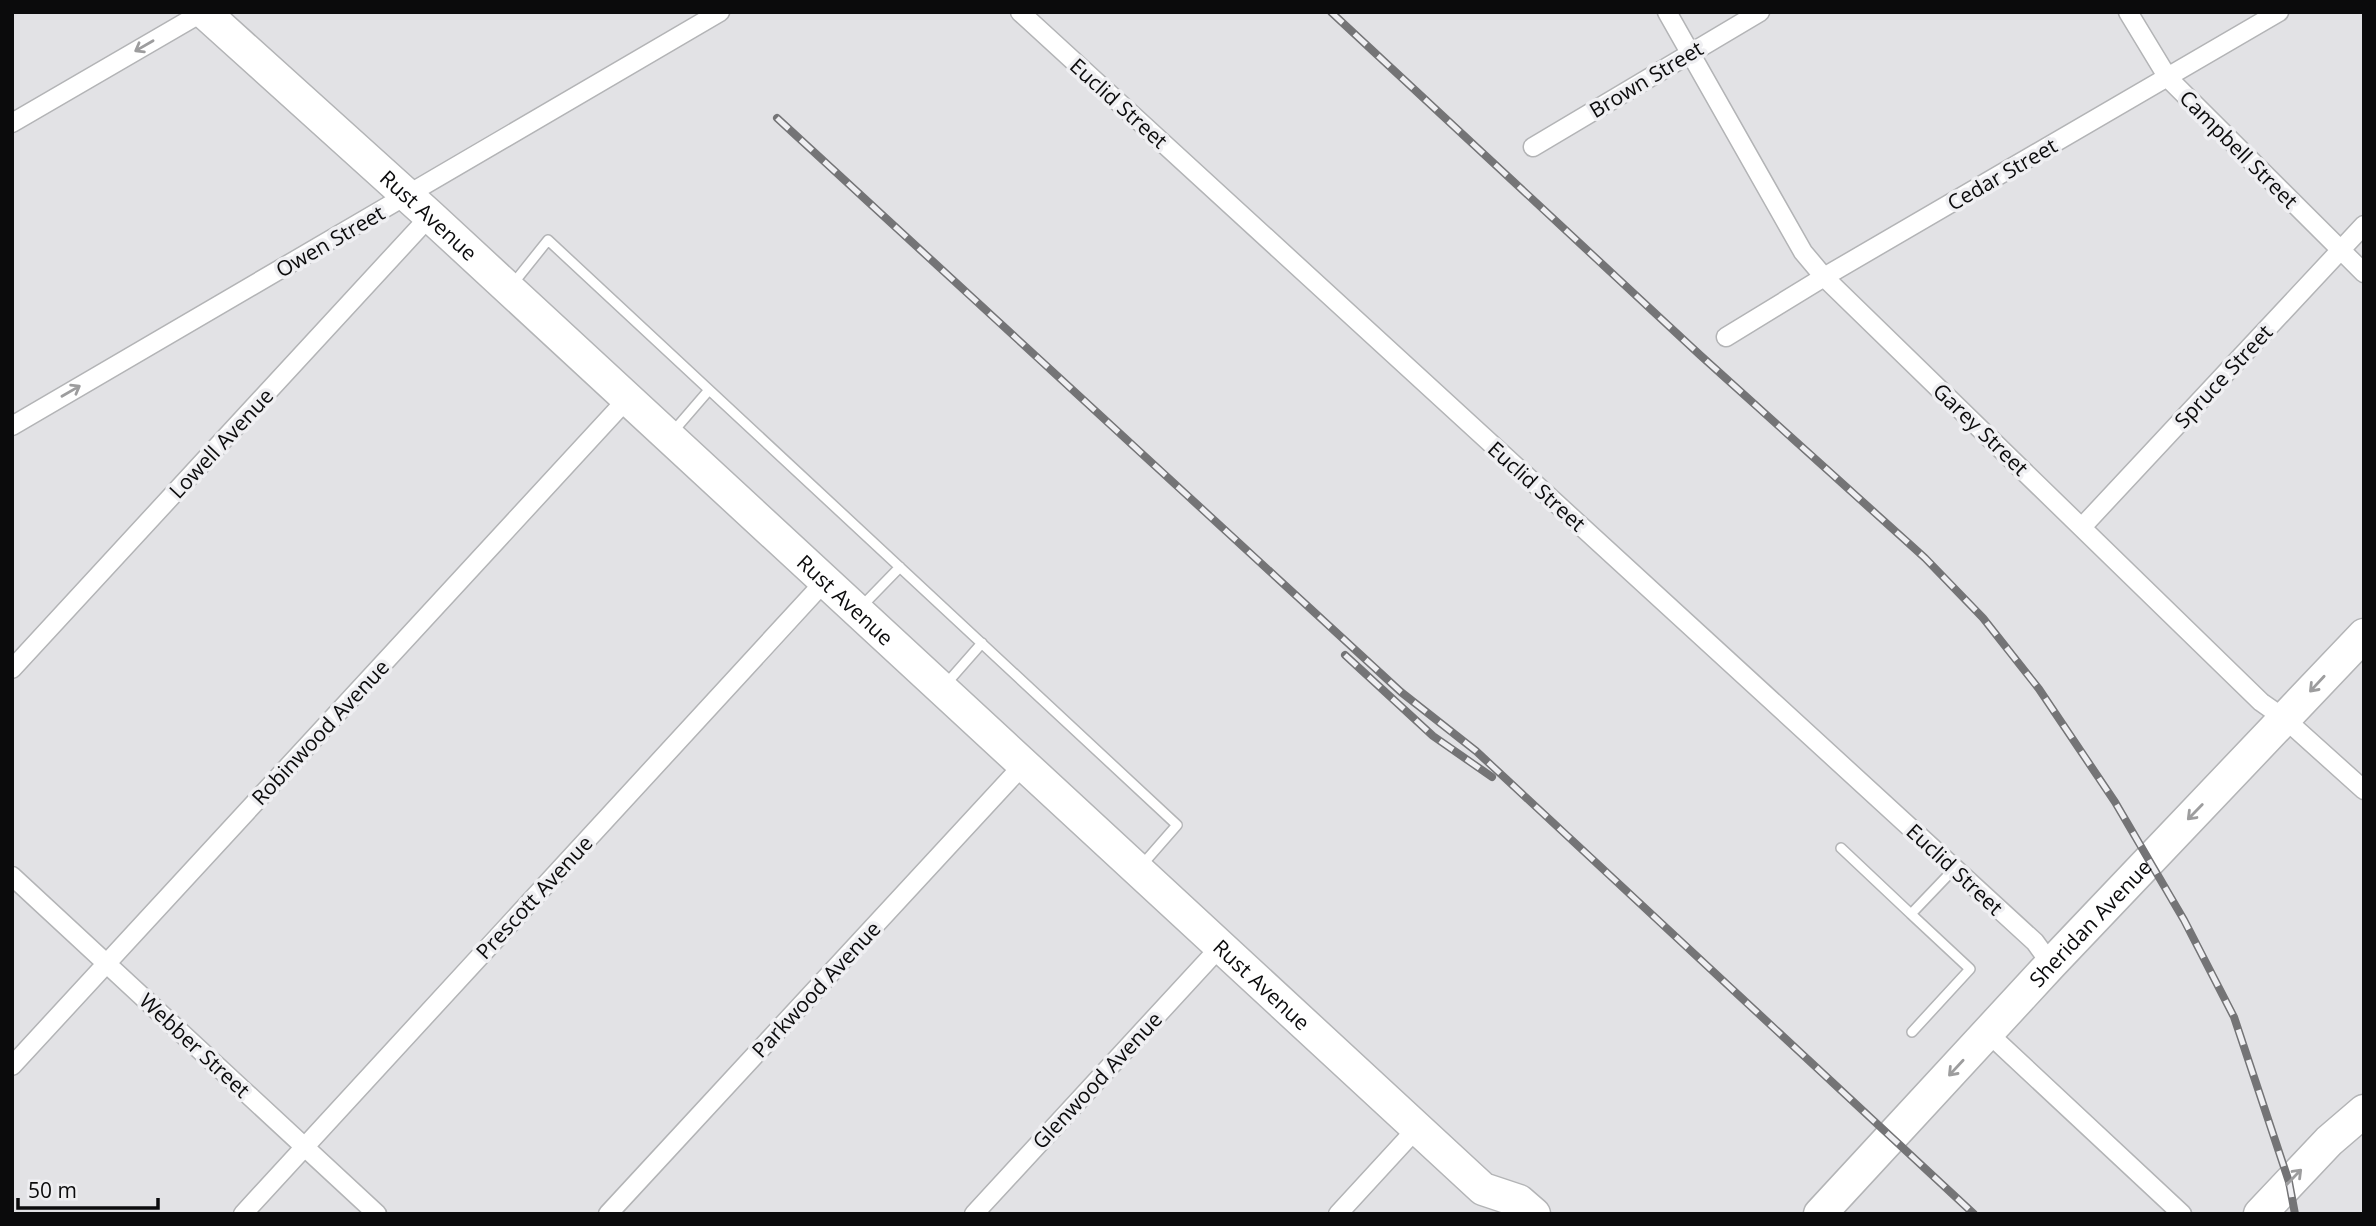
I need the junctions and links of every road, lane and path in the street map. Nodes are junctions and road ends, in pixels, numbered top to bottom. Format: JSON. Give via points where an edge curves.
{"nodes":[{"id":1,"x":204,"y":12,"type":"edge"},
{"id":2,"x":720,"y":12,"type":"edge"},
{"id":3,"x":1020,"y":12,"type":"edge"},
{"id":4,"x":1667,"y":12,"type":"edge"},
{"id":5,"x":1760,"y":12,"type":"edge"},
{"id":6,"x":2129,"y":12,"type":"edge"},
{"id":7,"x":2279,"y":12,"type":"edge"},
{"id":8,"x":1690,"y":53,"type":"junction"},
{"id":9,"x":2168,"y":78,"type":"junction"},
{"id":10,"x":12,"y":123,"type":"edge"},
{"id":11,"x":1533,"y":147,"type":"dead end"},
{"id":12,"x":419,"y":206,"type":"junction"},
{"id":13,"x":2364,"y":225,"type":"edge"},
{"id":14,"x":2341,"y":250,"type":"junction"},
{"id":15,"x":2364,"y":273,"type":"edge"},
{"id":16,"x":1824,"y":277,"type":"junction"},
{"id":17,"x":509,"y":289,"type":"junction"},
{"id":18,"x":1726,"y":337,"type":"dead end"},
{"id":19,"x":709,"y":390,"type":"junction"},
{"id":20,"x":628,"y":398,"type":"junction"},
{"id":21,"x":12,"y":426,"type":"edge"},
{"id":22,"x":669,"y":436,"type":"junction"},
{"id":23,"x":2082,"y":527,"type":"junction"},
{"id":24,"x":900,"y":567,"type":"junction"},
{"id":25,"x":826,"y":580,"type":"junction"},
{"id":26,"x":858,"y":610,"type":"junction"},
{"id":27,"x":2364,"y":635,"type":"edge"},
{"id":28,"x":982,"y":643,"type":"junction"},
{"id":29,"x":12,"y":670,"type":"edge"},
{"id":30,"x":942,"y":689,"type":"junction"},
{"id":31,"x":2284,"y":719,"type":"junction"},
{"id":32,"x":1024,"y":764,"type":"junction"},
{"id":33,"x":2364,"y":790,"type":"edge"},
{"id":34,"x":1841,"y":848,"type":"dead end"},
{"id":35,"x":1954,"y":869,"type":"junction"},
{"id":36,"x":1138,"y":870,"type":"junction"},
{"id":37,"x":12,"y":876,"type":"edge"},
{"id":38,"x":1911,"y":914,"type":"junction"},
{"id":39,"x":1221,"y":946,"type":"junction"},
{"id":40,"x":107,"y":963,"type":"junction"},
{"id":41,"x":2050,"y":964,"type":"junction"},
{"id":42,"x":1912,"y":1032,"type":"dead end"},
{"id":43,"x":1988,"y":1033,"type":"junction"},
{"id":44,"x":12,"y":1066,"type":"edge"},
{"id":45,"x":2364,"y":1111,"type":"edge"},
{"id":46,"x":1418,"y":1127,"type":"junction"},
{"id":47,"x":304,"y":1147,"type":"junction"},
{"id":48,"x":1488,"y":1201,"type":"edge"},
{"id":49,"x":243,"y":1214,"type":"edge"},
{"id":50,"x":377,"y":1214,"type":"edge"},
{"id":51,"x":608,"y":1214,"type":"edge"},
{"id":52,"x":974,"y":1214,"type":"edge"},
{"id":53,"x":1339,"y":1214,"type":"edge"},
{"id":54,"x":1534,"y":1214,"type":"edge"},
{"id":55,"x":1820,"y":1214,"type":"edge"},
{"id":56,"x":2182,"y":1214,"type":"edge"},
{"id":57,"x":2260,"y":1214,"type":"edge"}],
"edges":[{"from":1,"to":10,"type":"street","one_way":true},
{"from":1,"to":12,"type":"highway","name":"Rust Avenue"},
{"from":2,"to":12,"type":"street","name":"Owen Street"},
{"from":3,"to":35,"type":"street","name":"Euclid Street"},
{"from":4,"to":8,"type":"street","name":"Garey Street"},
{"from":5,"to":8,"type":"street","name":"Brown Street"},
{"from":6,"to":9,"type":"street","name":"Campbell Street"},
{"from":7,"to":9,"type":"street","name":"Cedar Street"},
{"from":8,"to":11,"type":"street","name":"Brown Street"},
{"from":8,"to":16,"type":"street","name":"Garey Street","via":[[1804,252]]},
{"from":9,"to":14,"type":"street","name":"Campbell Street"},
{"from":9,"to":16,"type":"street","name":"Cedar Street"},
{"from":12,"to":17,"type":"highway","name":"Rust Avenue"},
{"from":21,"to":12,"type":"street","name":"Owen Street","one_way":true},
{"from":12,"to":29,"type":"street","name":"Lowell Avenue"},
{"from":13,"to":14,"type":"street","name":"Spruce Street"},
{"from":14,"to":15,"type":"street","name":"Campbell Street"},
{"from":14,"to":23,"type":"street","name":"Spruce Street"},
{"from":16,"to":18,"type":"street","name":"Cedar Street"},
{"from":16,"to":23,"type":"street","name":"Garey Street"},
{"from":17,"to":19,"type":"lane","via":[[548,240]]},
{"from":17,"to":20,"type":"highway","name":"Rust Avenue"},
{"from":19,"to":22,"type":"lane"},
{"from":19,"to":24,"type":"lane"},
{"from":20,"to":22,"type":"highway","name":"Rust Avenue"},
{"from":20,"to":40,"type":"street","name":"Robinwood Avenue"},
{"from":22,"to":25,"type":"highway","name":"Rust Avenue"},
{"from":23,"to":31,"type":"street","name":"Garey Street","via":[[2261,702]]},
{"from":24,"to":26,"type":"lane"},
{"from":24,"to":28,"type":"lane"},
{"from":25,"to":26,"type":"highway","name":"Rust Avenue"},
{"from":25,"to":47,"type":"street","name":"Prescott Avenue"},
{"from":26,"to":30,"type":"highway","name":"Rust Avenue"},
{"from":27,"to":31,"type":"highway","name":"Sheridan Avenue","one_way":true},
{"from":28,"to":30,"type":"lane"},
{"from":28,"to":36,"type":"lane","via":[[1177,825]]},
{"from":30,"to":32,"type":"highway","name":"Rust Avenue"},
{"from":31,"to":33,"type":"street","name":"Garey Street"},
{"from":31,"to":41,"type":"highway","name":"Sheridan Avenue","one_way":true},
{"from":32,"to":36,"type":"highway","name":"Rust Avenue"},
{"from":32,"to":51,"type":"street","name":"Parkwood Avenue"},
{"from":34,"to":38,"type":"lane"},
{"from":35,"to":38,"type":"lane"},
{"from":35,"to":41,"type":"street","name":"Euclid Street","via":[[2035,942]]},
{"from":36,"to":39,"type":"highway","name":"Rust Avenue"},
{"from":37,"to":40,"type":"street","name":"Webber Street"},
{"from":38,"to":42,"type":"lane","via":[[1970,969]]},
{"from":39,"to":46,"type":"highway","name":"Rust Avenue"},
{"from":39,"to":52,"type":"street","name":"Glenwood Avenue"},
{"from":40,"to":44,"type":"street","name":"Robinwood Avenue"},
{"from":40,"to":47,"type":"street","name":"Webber Street"},
{"from":41,"to":43,"type":"highway","name":"Sheridan Avenue"},
{"from":43,"to":55,"type":"highway","name":"Sheridan Avenue","one_way":true},
{"from":43,"to":56,"type":"street"},
{"from":57,"to":45,"type":"highway","one_way":true},
{"from":46,"to":48,"type":"highway","name":"Rust Avenue"},
{"from":46,"to":53,"type":"street"},
{"from":47,"to":49,"type":"street","name":"Prescott Avenue"},
{"from":47,"to":50,"type":"street","name":"Webber Street"},
{"from":48,"to":54,"type":"highway","name":"Rust Avenue","via":[[1520,1201]]}]}
